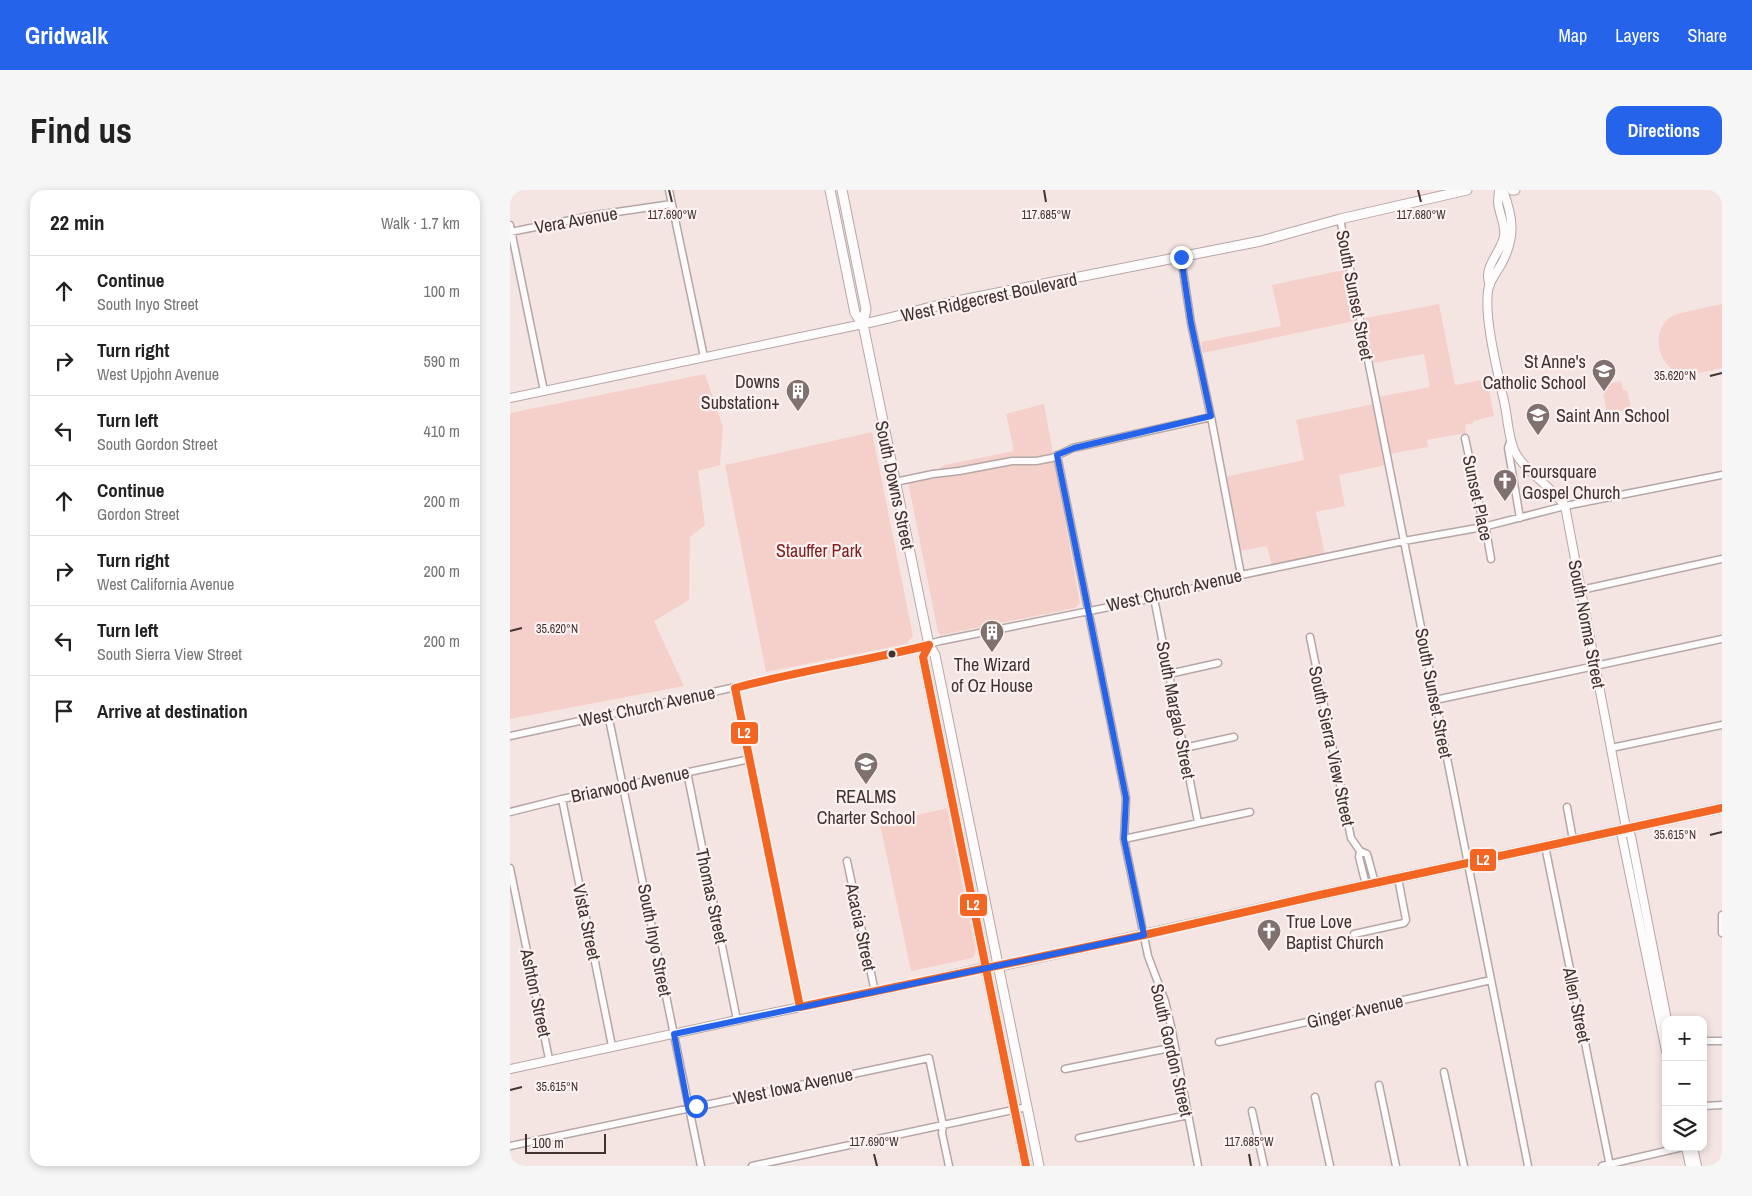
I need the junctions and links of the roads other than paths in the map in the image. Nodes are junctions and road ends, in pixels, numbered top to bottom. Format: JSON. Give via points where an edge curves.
{"nodes":[{"id":1,"x":669,"y":190,"type":"edge"},
{"id":2,"x":830,"y":190,"type":"edge"},
{"id":3,"x":842,"y":190,"type":"edge"},
{"id":4,"x":1467,"y":190,"type":"edge"},
{"id":5,"x":1501,"y":190,"type":"edge"},
{"id":6,"x":672,"y":204,"type":"junction"},
{"id":7,"x":1340,"y":219,"type":"junction"},
{"id":8,"x":510,"y":230,"type":"edge"},
{"id":9,"x":1181,"y":257,"type":"junction"},
{"id":10,"x":863,"y":324,"type":"junction"},
{"id":11,"x":704,"y":357,"type":"junction"},
{"id":12,"x":544,"y":391,"type":"junction"},
{"id":13,"x":510,"y":398,"type":"edge"},
{"id":14,"x":1211,"y":416,"type":"junction"},
{"id":15,"x":1466,"y":438,"type":"dead end"},
{"id":16,"x":1511,"y":438,"type":"junction"},
{"id":17,"x":1057,"y":455,"type":"junction"},
{"id":18,"x":1722,"y":475,"type":"edge"},
{"id":19,"x":895,"y":482,"type":"junction"},
{"id":20,"x":1565,"y":506,"type":"junction"},
{"id":21,"x":1520,"y":518,"type":"junction"},
{"id":22,"x":1483,"y":527,"type":"junction"},
{"id":23,"x":1404,"y":541,"type":"junction"},
{"id":24,"x":1491,"y":559,"type":"dead end"},
{"id":25,"x":1722,"y":559,"type":"edge"},
{"id":26,"x":1241,"y":575,"type":"junction"},
{"id":27,"x":1581,"y":590,"type":"junction"},
{"id":28,"x":1154,"y":598,"type":"junction"},
{"id":29,"x":1088,"y":610,"type":"junction"},
{"id":30,"x":1310,"y":637,"type":"dead end"},
{"id":31,"x":1722,"y":640,"type":"edge"},
{"id":32,"x":929,"y":645,"type":"junction"},
{"id":33,"x":1218,"y":662,"type":"dead end"},
{"id":34,"x":1595,"y":666,"type":"junction"},
{"id":35,"x":1169,"y":674,"type":"junction"},
{"id":36,"x":735,"y":688,"type":"junction"},
{"id":37,"x":1436,"y":700,"type":"junction"},
{"id":38,"x":608,"y":714,"type":"junction"},
{"id":39,"x":1722,"y":725,"type":"edge"},
{"id":40,"x":510,"y":736,"type":"edge"},
{"id":41,"x":1234,"y":737,"type":"dead end"},
{"id":42,"x":1184,"y":748,"type":"junction"},
{"id":43,"x":1611,"y":748,"type":"junction"},
{"id":44,"x":750,"y":759,"type":"junction"},
{"id":45,"x":687,"y":772,"type":"junction"},
{"id":46,"x":624,"y":786,"type":"junction"},
{"id":47,"x":562,"y":799,"type":"junction"},
{"id":48,"x":1567,"y":807,"type":"dead end"},
{"id":49,"x":1722,"y":808,"type":"edge"},
{"id":50,"x":510,"y":812,"type":"edge"},
{"id":51,"x":1250,"y":812,"type":"dead end"},
{"id":52,"x":1198,"y":822,"type":"junction"},
{"id":53,"x":1626,"y":828,"type":"junction"},
{"id":54,"x":1124,"y":839,"type":"junction"},
{"id":55,"x":1574,"y":840,"type":"junction"},
{"id":56,"x":1545,"y":846,"type":"junction"},
{"id":57,"x":847,"y":861,"type":"dead end"},
{"id":58,"x":1468,"y":863,"type":"junction"},
{"id":59,"x":510,"y":868,"type":"edge"},
{"id":60,"x":1398,"y":878,"type":"junction"},
{"id":61,"x":1371,"y":884,"type":"junction"},
{"id":62,"x":1722,"y":914,"type":"edge"},
{"id":63,"x":1722,"y":933,"type":"edge"},
{"id":64,"x":1354,"y":934,"type":"dead end"},
{"id":65,"x":1144,"y":935,"type":"junction"},
{"id":66,"x":999,"y":965,"type":"junction"},
{"id":67,"x":986,"y":967,"type":"junction"},
{"id":68,"x":1491,"y":980,"type":"junction"},
{"id":69,"x":875,"y":992,"type":"junction"},
{"id":70,"x":800,"y":1007,"type":"junction"},
{"id":71,"x":1666,"y":1016,"type":"edge"},
{"id":72,"x":737,"y":1020,"type":"junction"},
{"id":73,"x":1662,"y":1033,"type":"edge"},
{"id":74,"x":674,"y":1034,"type":"junction"},
{"id":75,"x":1707,"y":1041,"type":"edge"},
{"id":76,"x":1722,"y":1041,"type":"edge"},
{"id":77,"x":1218,"y":1042,"type":"dead end"},
{"id":78,"x":612,"y":1046,"type":"junction"},
{"id":79,"x":1175,"y":1047,"type":"junction"},
{"id":80,"x":549,"y":1060,"type":"junction"},
{"id":81,"x":510,"y":1069,"type":"edge"},
{"id":82,"x":1065,"y":1069,"type":"dead end"},
{"id":83,"x":1444,"y":1072,"type":"dead end"},
{"id":84,"x":1379,"y":1085,"type":"dead end"},
{"id":85,"x":1315,"y":1097,"type":"dead end"},
{"id":86,"x":1722,"y":1105,"type":"edge"},
{"id":87,"x":1707,"y":1106,"type":"edge"},
{"id":88,"x":688,"y":1107,"type":"junction"},
{"id":89,"x":1027,"y":1108,"type":"junction"},
{"id":90,"x":1015,"y":1110,"type":"junction"},
{"id":91,"x":1252,"y":1111,"type":"dead end"},
{"id":92,"x":1188,"y":1115,"type":"junction"},
{"id":93,"x":943,"y":1125,"type":"junction"},
{"id":94,"x":1079,"y":1138,"type":"dead end"},
{"id":95,"x":510,"y":1146,"type":"edge"},
{"id":96,"x":1668,"y":1151,"type":"edge"},
{"id":97,"x":1686,"y":1151,"type":"edge"},
{"id":98,"x":1694,"y":1151,"type":"edge"},
{"id":99,"x":1610,"y":1165,"type":"edge"},
{"id":100,"x":701,"y":1166,"type":"edge"},
{"id":101,"x":752,"y":1166,"type":"edge"},
{"id":102,"x":949,"y":1166,"type":"edge"},
{"id":103,"x":1026,"y":1166,"type":"edge"},
{"id":104,"x":1039,"y":1166,"type":"edge"},
{"id":105,"x":1198,"y":1166,"type":"edge"},
{"id":106,"x":1264,"y":1166,"type":"edge"},
{"id":107,"x":1330,"y":1166,"type":"edge"},
{"id":108,"x":1396,"y":1166,"type":"edge"},
{"id":109,"x":1464,"y":1166,"type":"edge"},
{"id":110,"x":1528,"y":1166,"type":"edge"},
{"id":111,"x":1602,"y":1166,"type":"edge"},
{"id":112,"x":1690,"y":1166,"type":"edge"},
{"id":113,"x":1697,"y":1166,"type":"edge"}],
"edges":[{"from":1,"to":6,"type":"street"},
{"from":2,"to":10,"type":"main road","via":[[855,313]]},
{"from":3,"to":10,"type":"main road","via":[[866,310]]},
{"from":4,"to":7,"type":"main road","name":"West Ridgecrest Boulevard"},
{"from":5,"to":16,"type":"street","name":"South Norma Street","via":[[1512,221],[1511,240],[1490,285],[1488,301],[1491,338]]},
{"from":6,"to":8,"type":"street","name":"Vera Avenue"},
{"from":6,"to":11,"type":"street"},
{"from":7,"to":9,"type":"main road","name":"West Ridgecrest Boulevard","via":[[1261,241]]},
{"from":7,"to":23,"type":"street","name":"South Sunset Street"},
{"from":8,"to":12,"type":"street"},
{"from":9,"to":10,"type":"main road","name":"West Ridgecrest Boulevard"},
{"from":9,"to":14,"type":"street"},
{"from":10,"to":11,"type":"street","name":"West Ridgecrest Boulevard"},
{"from":10,"to":19,"type":"main road","name":"South Downs Street"},
{"from":11,"to":12,"type":"street","name":"West Ridgecrest Boulevard"},
{"from":12,"to":13,"type":"street","name":"West Ridgecrest Boulevard"},
{"from":14,"to":17,"type":"street","via":[[1074,448]]},
{"from":14,"to":26,"type":"street"},
{"from":15,"to":22,"type":"street","name":"Sunset Place"},
{"from":16,"to":20,"type":"street","name":"South Norma Street","via":[[1517,456]]},
{"from":16,"to":21,"type":"street","name":"South Norma Street","via":[[1508,448]]},
{"from":17,"to":19,"type":"street"},
{"from":17,"to":29,"type":"street","name":"South Gordon Street"},
{"from":18,"to":20,"type":"street","name":"West Church Avenue"},
{"from":19,"to":32,"type":"main road","name":"South Downs Street"},
{"from":20,"to":21,"type":"street","name":"West Church Avenue"},
{"from":20,"to":27,"type":"street","name":"South Norma Street"},
{"from":21,"to":22,"type":"street","name":"West Church Avenue"},
{"from":22,"to":23,"type":"street","name":"West Church Avenue"},
{"from":22,"to":24,"type":"street","name":"Sunset Place"},
{"from":23,"to":26,"type":"street","name":"West Church Avenue"},
{"from":23,"to":37,"type":"street","name":"South Sunset Street"},
{"from":25,"to":27,"type":"street"},
{"from":26,"to":28,"type":"street","name":"West Church Avenue"},
{"from":27,"to":34,"type":"street","name":"South Norma Street"},
{"from":28,"to":29,"type":"street","name":"West Church Avenue"},
{"from":28,"to":35,"type":"street","name":"South Margalo Street"},
{"from":29,"to":32,"type":"street","name":"West Church Avenue"},
{"from":29,"to":54,"type":"street","name":"South Gordon Street","via":[[1126,798]]},
{"from":30,"to":61,"type":"street","name":"South Sierra View Street","via":[[1351,838],[1360,851],[1359,857]]},
{"from":31,"to":34,"type":"street"},
{"from":32,"to":36,"type":"street","name":"West Church Avenue"},
{"from":32,"to":66,"type":"main road","name":"South Downs Street","via":[[935,655]]},
{"from":32,"to":67,"type":"main road","name":"South Downs Street","via":[[923,657]]},
{"from":33,"to":35,"type":"street"},
{"from":34,"to":37,"type":"street"},
{"from":34,"to":43,"type":"street","name":"South Norma Street"},
{"from":35,"to":42,"type":"street","name":"South Margalo Street"},
{"from":36,"to":38,"type":"street","name":"West Church Avenue"},
{"from":36,"to":44,"type":"street"},
{"from":37,"to":58,"type":"street","name":"South Sunset Street"},
{"from":38,"to":40,"type":"street","name":"West Church Avenue"},
{"from":38,"to":46,"type":"street","name":"South Inyo Street"},
{"from":39,"to":43,"type":"street"},
{"from":41,"to":42,"type":"street"},
{"from":42,"to":52,"type":"street","name":"South Margalo Street"},
{"from":43,"to":53,"type":"street","name":"South Norma Street"},
{"from":44,"to":45,"type":"street","name":"Briarwood Avenue"},
{"from":44,"to":70,"type":"street"},
{"from":45,"to":46,"type":"street","name":"Briarwood Avenue"},
{"from":45,"to":72,"type":"street","name":"Thomas Street"},
{"from":46,"to":47,"type":"street","name":"Briarwood Avenue"},
{"from":46,"to":74,"type":"street","name":"South Inyo Street"},
{"from":47,"to":50,"type":"street","name":"Briarwood Avenue"},
{"from":47,"to":78,"type":"street","name":"Vista Street"},
{"from":48,"to":55,"type":"street"},
{"from":49,"to":53,"type":"main road"},
{"from":51,"to":52,"type":"street"},
{"from":52,"to":54,"type":"street"},
{"from":53,"to":55,"type":"main road"},
{"from":53,"to":71,"type":"street","name":"South Norma Street","via":[[1631,836]]},
{"from":53,"to":73,"type":"street","name":"South Norma Street","via":[[1622,837]]},
{"from":54,"to":65,"type":"street","name":"South Gordon Street"},
{"from":55,"to":56,"type":"main road"},
{"from":56,"to":58,"type":"main road"},
{"from":56,"to":99,"type":"street","name":"Allen Street"},
{"from":57,"to":69,"type":"street","name":"Acacia Street"},
{"from":58,"to":60,"type":"main road"},
{"from":58,"to":68,"type":"street","name":"South Sunset Street"},
{"from":59,"to":80,"type":"street","name":"Ashton Street"},
{"from":60,"to":61,"type":"main road"},
{"from":60,"to":64,"type":"street","via":[[1404,923]]},
{"from":61,"to":65,"type":"main road"},
{"from":62,"to":63,"type":"street"},
{"from":65,"to":66,"type":"main road"},
{"from":65,"to":79,"type":"street","name":"South Gordon Street","via":[[1148,956],[1165,1001]]},
{"from":66,"to":67,"type":"main road"},
{"from":66,"to":89,"type":"main road","name":"South Downs Street"},
{"from":67,"to":69,"type":"street"},
{"from":67,"to":90,"type":"main road","name":"South Downs Street"},
{"from":68,"to":77,"type":"street","name":"Ginger Avenue"},
{"from":68,"to":110,"type":"street","name":"South Sunset Street"},
{"from":69,"to":70,"type":"street"},
{"from":70,"to":72,"type":"street"},
{"from":72,"to":74,"type":"street"},
{"from":74,"to":78,"type":"street"},
{"from":74,"to":88,"type":"street","name":"South Inyo Street"},
{"from":75,"to":76,"type":"street"},
{"from":78,"to":80,"type":"street"},
{"from":79,"to":82,"type":"street"},
{"from":79,"to":92,"type":"street","name":"South Gordon Street"},
{"from":80,"to":81,"type":"street"},
{"from":83,"to":109,"type":"street"},
{"from":84,"to":108,"type":"street"},
{"from":85,"to":107,"type":"street"},
{"from":86,"to":87,"type":"street"},
{"from":88,"to":93,"type":"street","name":"West Iowa Avenue","via":[[929,1058]]},
{"from":88,"to":95,"type":"street","name":"West Iowa Avenue"},
{"from":88,"to":100,"type":"street","name":"South Inyo Street"},
{"from":89,"to":90,"type":"street"},
{"from":89,"to":104,"type":"main road","name":"South Downs Street"},
{"from":90,"to":93,"type":"street"},
{"from":90,"to":103,"type":"main road","name":"South Downs Street"},
{"from":91,"to":106,"type":"street"},
{"from":92,"to":94,"type":"street"},
{"from":92,"to":105,"type":"street","name":"South Gordon Street"},
{"from":93,"to":101,"type":"street"},
{"from":93,"to":102,"type":"street"},
{"from":96,"to":99,"type":"street"},
{"from":97,"to":112,"type":"street"},
{"from":98,"to":113,"type":"street"},
{"from":99,"to":111,"type":"street"}]}
